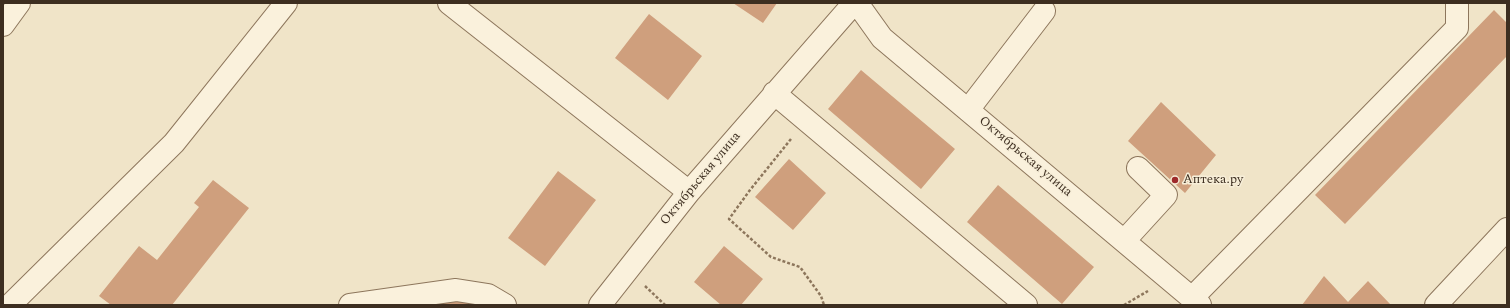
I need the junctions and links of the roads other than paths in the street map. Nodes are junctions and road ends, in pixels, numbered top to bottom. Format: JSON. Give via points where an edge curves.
{"nodes":[{"id":1,"x":19,"y":3,"type":"edge"},
{"id":2,"x":286,"y":3,"type":"edge"},
{"id":3,"x":449,"y":3,"type":"edge"},
{"id":4,"x":855,"y":3,"type":"edge"},
{"id":5,"x":1457,"y":3,"type":"edge"},
{"id":6,"x":1044,"y":11,"type":"dead end"},
{"id":7,"x":3,"y":25,"type":"edge"},
{"id":8,"x":774,"y":93,"type":"junction"},
{"id":9,"x":968,"y":110,"type":"junction"},
{"id":10,"x":1138,"y":168,"type":"dead end"},
{"id":11,"x":689,"y":192,"type":"junction"},
{"id":12,"x":1507,"y":229,"type":"edge"},
{"id":13,"x":1124,"y":241,"type":"junction"},
{"id":14,"x":10,"y":299,"type":"edge"},
{"id":15,"x":1196,"y":302,"type":"edge"},
{"id":16,"x":350,"y":305,"type":"edge"},
{"id":17,"x":504,"y":305,"type":"edge"},
{"id":18,"x":600,"y":305,"type":"edge"},
{"id":19,"x":1026,"y":305,"type":"edge"},
{"id":20,"x":1436,"y":305,"type":"edge"}],
"edges":[{"from":1,"to":7,"type":"street"},
{"from":2,"to":14,"type":"street","via":[[174,143]]},
{"from":3,"to":11,"type":"street"},
{"from":4,"to":8,"type":"street","name":"Октябрьская улица"},
{"from":4,"to":9,"type":"street","name":"Октябрьская улица","via":[[882,38]]},
{"from":5,"to":15,"type":"street","via":[[1457,28]]},
{"from":6,"to":9,"type":"street"},
{"from":8,"to":11,"type":"street","name":"Октябрьская улица"},
{"from":8,"to":19,"type":"street"},
{"from":9,"to":13,"type":"street","name":"Октябрьская улица"},
{"from":10,"to":13,"type":"street","via":[[1166,195]]},
{"from":11,"to":18,"type":"street","name":"Октябрьская улица"},
{"from":12,"to":20,"type":"street"},
{"from":13,"to":15,"type":"street","name":"Октябрьская улица"},
{"from":16,"to":17,"type":"street","via":[[456,290],[488,295]]}]}
